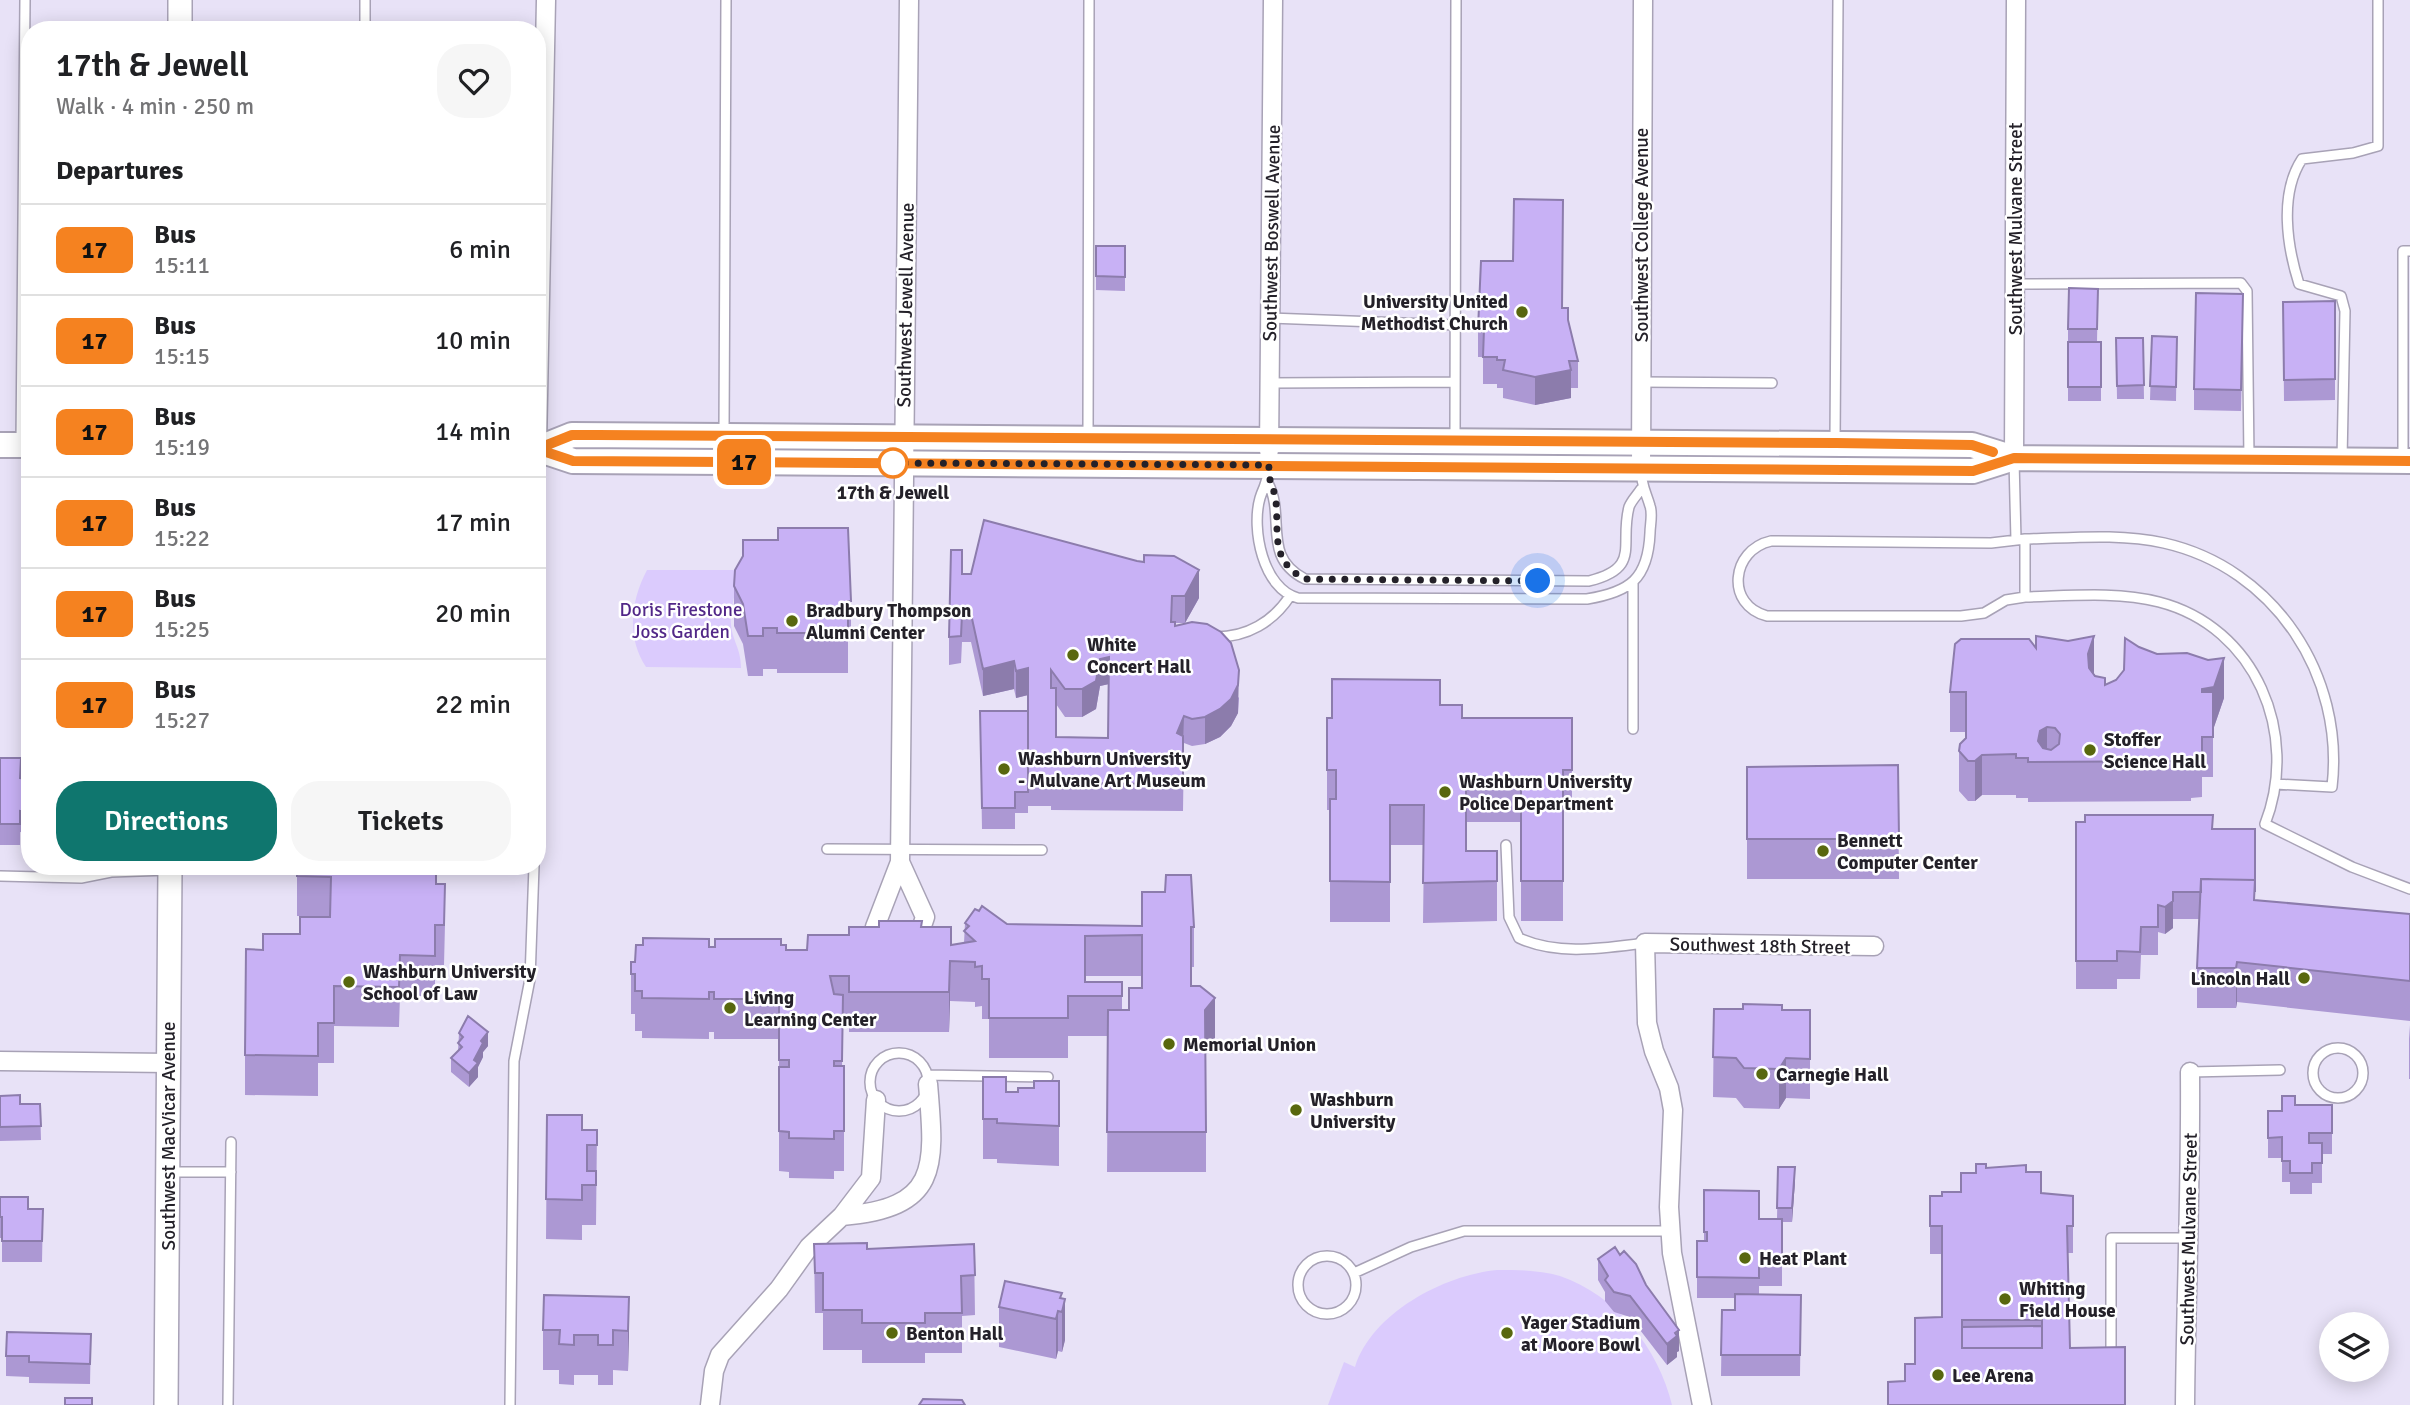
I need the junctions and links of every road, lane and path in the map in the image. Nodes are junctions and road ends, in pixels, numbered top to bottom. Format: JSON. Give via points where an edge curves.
{"nodes":[{"id":1,"x":25,"y":0,"type":"edge"},
{"id":2,"x":180,"y":0,"type":"edge"},
{"id":3,"x":365,"y":0,"type":"edge"},
{"id":4,"x":546,"y":0,"type":"edge"},
{"id":5,"x":726,"y":0,"type":"edge"},
{"id":6,"x":909,"y":0,"type":"edge"},
{"id":7,"x":1089,"y":0,"type":"edge"},
{"id":8,"x":1273,"y":0,"type":"edge"},
{"id":9,"x":1456,"y":0,"type":"edge"},
{"id":10,"x":1643,"y":0,"type":"edge"},
{"id":11,"x":1838,"y":0,"type":"edge"},
{"id":12,"x":2016,"y":0,"type":"edge"},
{"id":13,"x":2378,"y":0,"type":"edge"},
{"id":14,"x":25,"y":21,"type":"edge"},
{"id":15,"x":180,"y":21,"type":"edge"},
{"id":16,"x":365,"y":21,"type":"edge"},
{"id":17,"x":546,"y":21,"type":"edge"},
{"id":18,"x":21,"y":222,"type":"edge"},
{"id":19,"x":2410,"y":251,"type":"edge"},
{"id":20,"x":2015,"y":284,"type":"junction"},
{"id":21,"x":1270,"y":318,"type":"junction"},
{"id":22,"x":1456,"y":324,"type":"junction"},
{"id":23,"x":1455,"y":382,"type":"junction"},
{"id":24,"x":1641,"y":382,"type":"junction"},
{"id":25,"x":1269,"y":383,"type":"junction"},
{"id":26,"x":1772,"y":383,"type":"dead end"},
{"id":27,"x":724,"y":436,"type":"junction"},
{"id":28,"x":904,"y":437,"type":"junction"},
{"id":29,"x":1088,"y":439,"type":"junction"},
{"id":30,"x":1269,"y":439,"type":"junction"},
{"id":31,"x":1455,"y":441,"type":"junction"},
{"id":32,"x":1642,"y":441,"type":"junction"},
{"id":33,"x":1836,"y":443,"type":"junction"},
{"id":34,"x":17,"y":445,"type":"edge"},
{"id":35,"x":546,"y":445,"type":"edge"},
{"id":36,"x":546,"y":452,"type":"edge"},
{"id":37,"x":2014,"y":458,"type":"junction"},
{"id":38,"x":2249,"y":460,"type":"junction"},
{"id":39,"x":2342,"y":460,"type":"junction"},
{"id":40,"x":2406,"y":461,"type":"edge"},
{"id":41,"x":904,"y":463,"type":"junction"},
{"id":42,"x":1268,"y":474,"type":"junction"},
{"id":43,"x":1641,"y":479,"type":"junction"},
{"id":44,"x":2021,"y":540,"type":"junction"},
{"id":45,"x":1633,"y":582,"type":"junction"},
{"id":46,"x":1290,"y":596,"type":"junction"},
{"id":47,"x":2025,"y":597,"type":"junction"},
{"id":48,"x":1205,"y":638,"type":"edge"},
{"id":49,"x":1633,"y":729,"type":"dead end"},
{"id":50,"x":2276,"y":784,"type":"junction"},
{"id":51,"x":1506,"y":845,"type":"dead end"},
{"id":52,"x":827,"y":849,"type":"dead end"},
{"id":53,"x":1042,"y":850,"type":"dead end"},
{"id":54,"x":900,"y":856,"type":"junction"},
{"id":55,"x":96,"y":875,"type":"edge"},
{"id":56,"x":170,"y":875,"type":"edge"},
{"id":57,"x":534,"y":875,"type":"edge"},
{"id":58,"x":0,"y":876,"type":"edge"},
{"id":59,"x":2410,"y":889,"type":"edge"},
{"id":60,"x":1645,"y":943,"type":"junction"},
{"id":61,"x":1874,"y":946,"type":"dead end"},
{"id":62,"x":0,"y":1061,"type":"edge"},
{"id":63,"x":169,"y":1063,"type":"junction"},
{"id":64,"x":2280,"y":1070,"type":"dead end"},
{"id":65,"x":2190,"y":1072,"type":"joint"},
{"id":66,"x":1048,"y":1077,"type":"dead end"},
{"id":67,"x":928,"y":1079,"type":"junction"},
{"id":68,"x":2317,"y":1088,"type":"joint"},
{"id":69,"x":876,"y":1100,"type":"junction"},
{"id":70,"x":231,"y":1142,"type":"dead end"},
{"id":71,"x":168,"y":1172,"type":"junction"},
{"id":72,"x":231,"y":1172,"type":"junction"},
{"id":73,"x":842,"y":1216,"type":"junction"},
{"id":74,"x":1670,"y":1231,"type":"junction"},
{"id":75,"x":2190,"y":1238,"type":"junction"},
{"id":76,"x":1354,"y":1273,"type":"junction"},
{"id":77,"x":2111,"y":1352,"type":"edge"},
{"id":78,"x":166,"y":1405,"type":"edge"},
{"id":79,"x":228,"y":1405,"type":"edge"},
{"id":80,"x":510,"y":1405,"type":"edge"},
{"id":81,"x":710,"y":1405,"type":"edge"},
{"id":82,"x":1702,"y":1405,"type":"edge"},
{"id":83,"x":2185,"y":1405,"type":"edge"}],
"edges":[{"from":1,"to":14,"type":"lane"},
{"from":2,"to":15,"type":"street"},
{"from":3,"to":16,"type":"lane"},
{"from":4,"to":17,"type":"street"},
{"from":5,"to":27,"type":"lane"},
{"from":6,"to":28,"type":"street","name":"Southwest Jewell Avenue"},
{"from":7,"to":29,"type":"lane"},
{"from":8,"to":21,"type":"street","name":"Southwest Boswell Avenue"},
{"from":9,"to":22,"type":"lane"},
{"from":10,"to":24,"type":"street","name":"Southwest College Avenue"},
{"from":11,"to":33,"type":"lane"},
{"from":12,"to":20,"type":"street","name":"Southwest Mulvane Street"},
{"from":13,"to":39,"type":"lane","via":[[2378,145],[2302,159],[2293,172],[2287,200],[2292,262],[2299,284],[2341,296],[2345,312]]},
{"from":18,"to":34,"type":"lane"},
{"from":19,"to":40,"type":"lane","via":[[2403,251]]},
{"from":20,"to":37,"type":"street","name":"Southwest Mulvane Street"},
{"from":20,"to":38,"type":"lane","via":[[2241,283],[2247,291]]},
{"from":21,"to":22,"type":"lane"},
{"from":21,"to":25,"type":"street","name":"Southwest Boswell Avenue"},
{"from":22,"to":23,"type":"lane"},
{"from":23,"to":25,"type":"lane"},
{"from":23,"to":31,"type":"lane"},
{"from":24,"to":26,"type":"lane"},
{"from":24,"to":32,"type":"street","name":"Southwest College Avenue"},
{"from":25,"to":30,"type":"street","name":"Southwest Boswell Avenue"},
{"from":27,"to":28,"type":"main road"},
{"from":27,"to":35,"type":"main road","via":[[572,435]]},
{"from":28,"to":29,"type":"main road"},
{"from":28,"to":41,"type":"street","name":"Southwest Jewell Avenue"},
{"from":29,"to":30,"type":"main road"},
{"from":30,"to":31,"type":"main road"},
{"from":30,"to":42,"type":"street","name":"Southwest Boswell Avenue"},
{"from":31,"to":32,"type":"main road"},
{"from":32,"to":33,"type":"main road"},
{"from":32,"to":43,"type":"street","name":"Southwest College Avenue"},
{"from":33,"to":37,"type":"main road","via":[[1972,445]]},
{"from":36,"to":41,"type":"main road","via":[[573,461]]},
{"from":37,"to":38,"type":"main road"},
{"from":37,"to":43,"type":"main road","via":[[1973,471]]},
{"from":37,"to":44,"type":"lane"},
{"from":38,"to":39,"type":"main road"},
{"from":39,"to":40,"type":"main road"},
{"from":41,"to":42,"type":"main road"},
{"from":41,"to":54,"type":"street","name":"Southwest Jewell Avenue"},
{"from":42,"to":43,"type":"main road"},
{"from":42,"to":43,"type":"lane","via":[[1276,499],[1275,541],[1284,561],[1305,579],[1589,582],[1608,577],[1628,552],[1629,506]]},
{"from":42,"to":46,"type":"lane","via":[[1260,499],[1259,547],[1279,588]]},
{"from":43,"to":45,"type":"lane","via":[[1651,508],[1649,555]]},
{"from":44,"to":47,"type":"lane"},
{"from":44,"to":47,"type":"lane","via":[[1769,541],[1743,558],[1738,587],[1756,612],[1782,617],[1961,616],[1984,613],[2006,600]]},
{"from":44,"to":50,"type":"lane","via":[[2127,538],[2171,545],[2224,567],[2269,601],[2298,636],[2319,676],[2334,753],[2332,787]]},
{"from":45,"to":46,"type":"lane","via":[[1616,594],[1587,600]]},
{"from":45,"to":49,"type":"lane"},
{"from":46,"to":48,"type":"lane","via":[[1252,631]]},
{"from":47,"to":50,"type":"lane","via":[[2145,598],[2178,608],[2214,629],[2244,658],[2268,702],[2278,742]]},
{"from":50,"to":59,"type":"lane","via":[[2265,824],[2352,867]]},
{"from":51,"to":60,"type":"lane","via":[[1509,917],[1519,938],[1549,948],[1598,949]]},
{"from":52,"to":54,"type":"lane"},
{"from":53,"to":54,"type":"lane"},
{"from":55,"to":58,"type":"lane"},
{"from":56,"to":63,"type":"street","name":"Southwest MacVicar Avenue"},
{"from":57,"to":80,"type":"lane","via":[[530,979],[514,1061]]},
{"from":60,"to":61,"type":"street","name":"Southwest 18th Street"},
{"from":60,"to":74,"type":"street","via":[[1647,1023],[1673,1110]]},
{"from":62,"to":63,"type":"street"},
{"from":63,"to":71,"type":"street","name":"Southwest MacVicar Avenue"},
{"from":64,"to":65,"type":"lane"},
{"from":65,"to":75,"type":"street","name":"Southwest Mulvane Street"},
{"from":66,"to":67,"type":"lane"},
{"from":67,"to":69,"type":"lane","via":[[920,1102],[909,1109],[898,1111]]},
{"from":67,"to":69,"type":"lane","via":[[910,1055],[887,1055],[870,1076]]},
{"from":67,"to":73,"type":"street","via":[[932,1149],[923,1183],[896,1207]]},
{"from":68,"to":68,"type":"lane","via":[[2332,1098],[2356,1091],[2364,1077],[2356,1054],[2342,1047],[2319,1056],[2312,1072]]},
{"from":69,"to":73,"type":"street","via":[[871,1178]]},
{"from":70,"to":72,"type":"lane"},
{"from":71,"to":72,"type":"lane"},
{"from":71,"to":78,"type":"street","name":"Southwest MacVicar Avenue"},
{"from":72,"to":79,"type":"lane"},
{"from":73,"to":81,"type":"street","via":[[809,1247],[779,1289],[720,1355]]},
{"from":74,"to":76,"type":"lane","via":[[1464,1231],[1411,1247]]},
{"from":74,"to":82,"type":"street"},
{"from":75,"to":77,"type":"lane","via":[[2111,1238]]},
{"from":75,"to":83,"type":"street","name":"Southwest Mulvane Street"},
{"from":76,"to":76,"type":"lane","via":[[1340,1259],[1326,1256],[1313,1260],[1300,1274],[1301,1298],[1315,1311],[1338,1312],[1354,1296]]}]}
